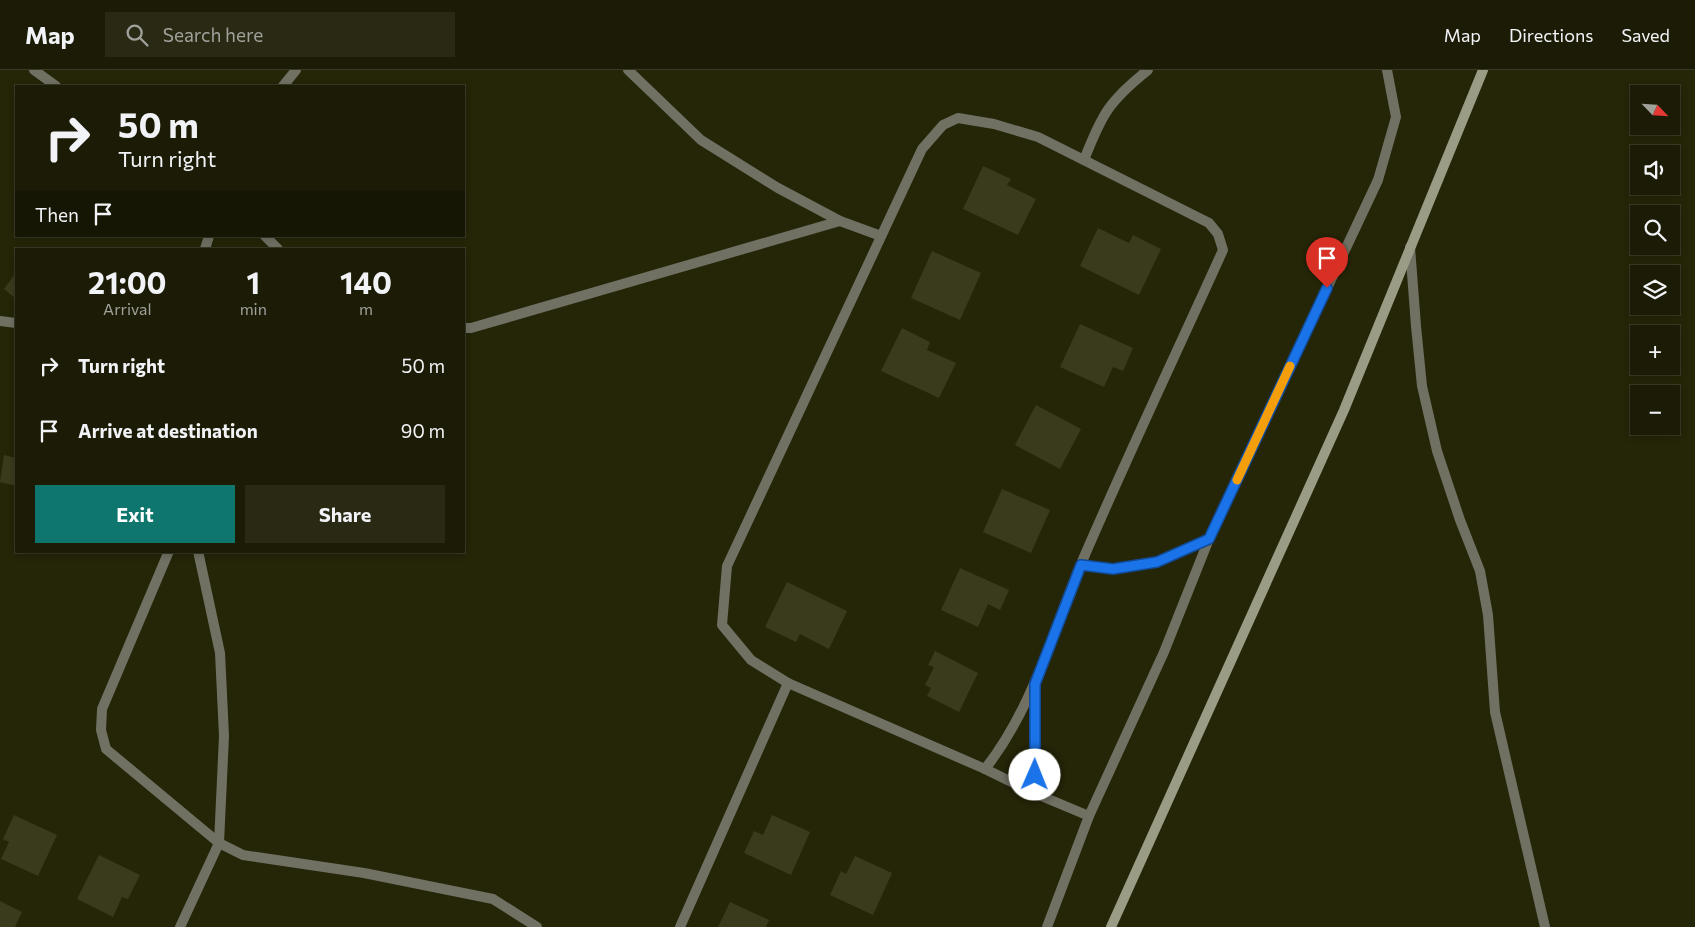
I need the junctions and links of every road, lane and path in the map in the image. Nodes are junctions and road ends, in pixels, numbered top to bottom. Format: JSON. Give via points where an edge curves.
{"nodes":[{"id":1,"x":34,"y":70,"type":"edge"},
{"id":2,"x":296,"y":70,"type":"edge"},
{"id":3,"x":628,"y":70,"type":"edge"},
{"id":4,"x":1148,"y":70,"type":"edge"},
{"id":5,"x":1387,"y":70,"type":"edge"},
{"id":6,"x":1483,"y":70,"type":"edge"},
{"id":7,"x":55,"y":85,"type":"edge"},
{"id":8,"x":284,"y":85,"type":"edge"},
{"id":9,"x":1084,"y":160,"type":"junction"},
{"id":10,"x":840,"y":221,"type":"junction"},
{"id":11,"x":881,"y":236,"type":"junction"},
{"id":12,"x":265,"y":237,"type":"edge"},
{"id":13,"x":1410,"y":245,"type":"junction"},
{"id":14,"x":277,"y":248,"type":"edge"},
{"id":15,"x":0,"y":321,"type":"edge"},
{"id":16,"x":15,"y":323,"type":"edge"},
{"id":17,"x":465,"y":328,"type":"edge"},
{"id":18,"x":1209,"y":539,"type":"junction"},
{"id":19,"x":169,"y":553,"type":"edge"},
{"id":20,"x":198,"y":553,"type":"edge"},
{"id":21,"x":1081,"y":565,"type":"junction"},
{"id":22,"x":788,"y":683,"type":"junction"},
{"id":23,"x":1035,"y":684,"type":"junction"},
{"id":24,"x":985,"y":769,"type":"junction"},
{"id":25,"x":1034,"y":793,"type":"junction"},
{"id":26,"x":1089,"y":816,"type":"junction"},
{"id":27,"x":219,"y":843,"type":"junction"},
{"id":28,"x":180,"y":927,"type":"edge"},
{"id":29,"x":536,"y":927,"type":"edge"},
{"id":30,"x":680,"y":927,"type":"edge"},
{"id":31,"x":1047,"y":927,"type":"edge"},
{"id":32,"x":1111,"y":927,"type":"edge"},
{"id":33,"x":1545,"y":927,"type":"edge"}],
"edges":[{"from":1,"to":7,"type":"street"},
{"from":2,"to":8,"type":"street"},
{"from":3,"to":10,"type":"street","via":[[701,140],[778,188]]},
{"from":4,"to":9,"type":"street","via":[[1119,93],[1099,121]]},
{"from":5,"to":18,"type":"street","via":[[1396,117],[1378,180]]},
{"from":6,"to":13,"type":"street"},
{"from":9,"to":11,"type":"street","via":[[1038,137],[958,118],[943,125],[922,149]]},
{"from":9,"to":21,"type":"street","via":[[1209,224],[1218,234],[1223,250]]},
{"from":10,"to":11,"type":"street"},
{"from":10,"to":17,"type":"street"},
{"from":11,"to":22,"type":"street","via":[[727,566],[722,625],[751,660]]},
{"from":12,"to":14,"type":"street"},
{"from":13,"to":32,"type":"street","via":[[1340,419]]},
{"from":13,"to":33,"type":"street","via":[[1422,386],[1437,451],[1480,571],[1488,615],[1495,712]]},
{"from":15,"to":16,"type":"street"},
{"from":18,"to":21,"type":"street","via":[[1157,562],[1113,569]]},
{"from":18,"to":26,"type":"street","via":[[1164,652]]},
{"from":19,"to":27,"type":"street","via":[[102,709],[101,730],[106,749]]},
{"from":20,"to":27,"type":"street","via":[[220,653],[224,736]]},
{"from":21,"to":23,"type":"street"},
{"from":22,"to":24,"type":"street"},
{"from":22,"to":30,"type":"street"},
{"from":23,"to":24,"type":"street","via":[[1000,750]]},
{"from":23,"to":25,"type":"street"},
{"from":24,"to":25,"type":"street"},
{"from":25,"to":26,"type":"street"},
{"from":26,"to":31,"type":"street"},
{"from":27,"to":28,"type":"street"},
{"from":27,"to":29,"type":"street","via":[[243,855],[364,873],[493,899]]}]}
